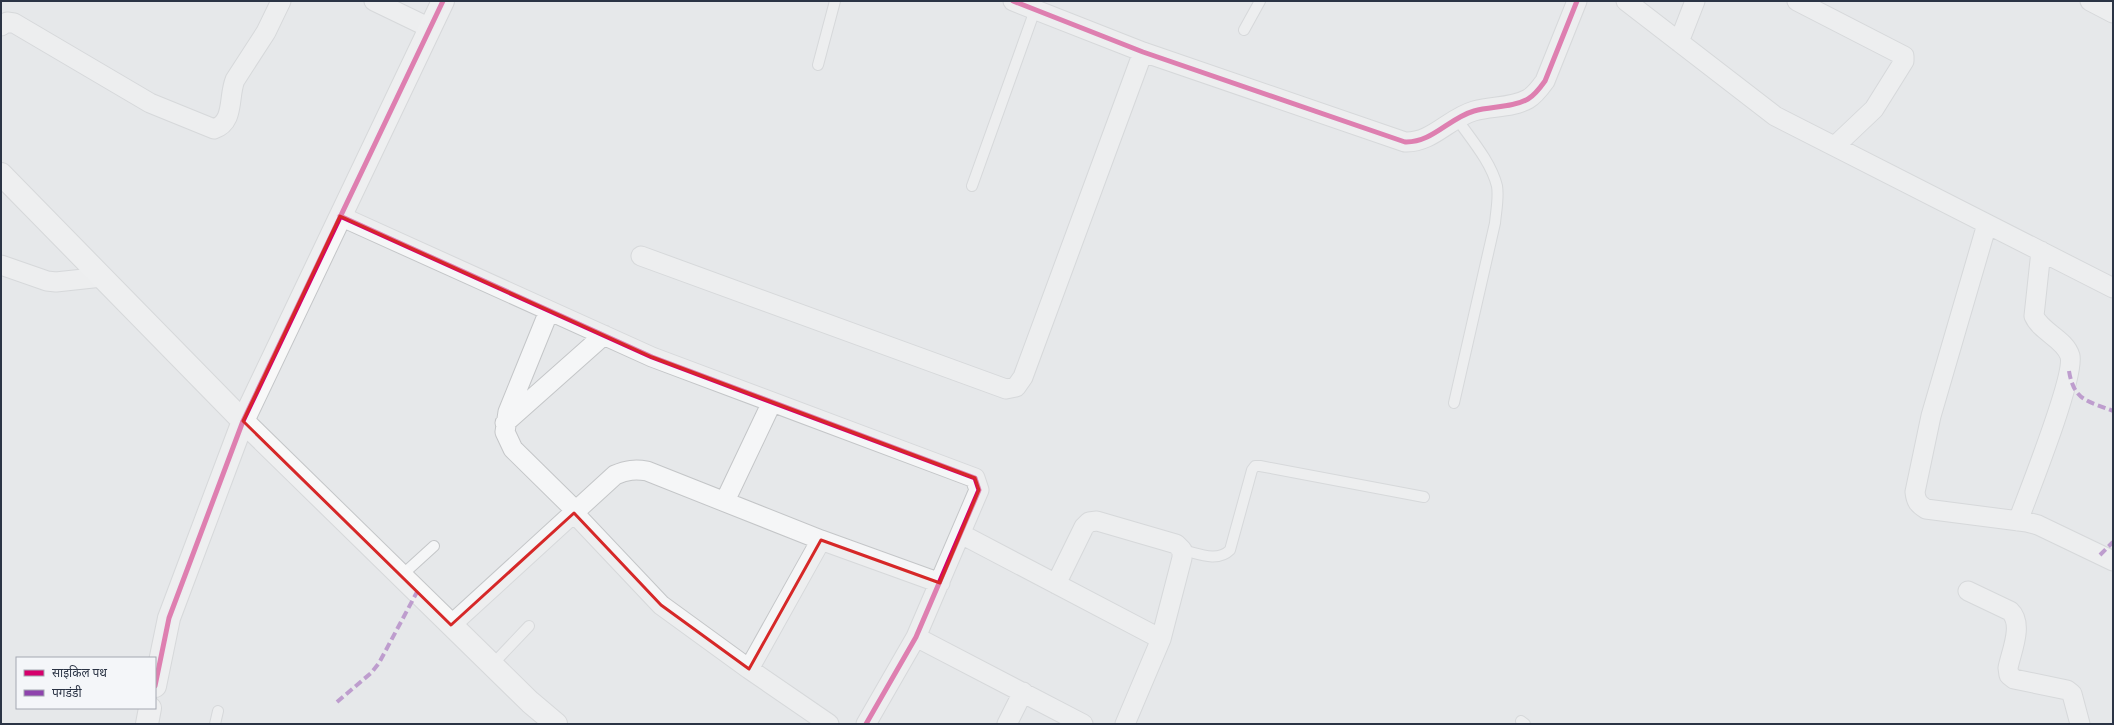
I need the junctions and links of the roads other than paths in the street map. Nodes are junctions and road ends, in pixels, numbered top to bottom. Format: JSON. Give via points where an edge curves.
{"nodes":[{"id":1,"x":281,"y":1,"type":"edge"},
{"id":2,"x":374,"y":1,"type":"edge"},
{"id":3,"x":443,"y":1,"type":"edge"},
{"id":4,"x":835,"y":1,"type":"edge"},
{"id":5,"x":1014,"y":1,"type":"edge"},
{"id":6,"x":1260,"y":1,"type":"edge"},
{"id":7,"x":1577,"y":1,"type":"edge"},
{"id":8,"x":1626,"y":1,"type":"edge"},
{"id":9,"x":1695,"y":1,"type":"edge"},
{"id":10,"x":1797,"y":1,"type":"edge"},
{"id":11,"x":2090,"y":1,"type":"edge"},
{"id":12,"x":1035,"y":10,"type":"junction"},
{"id":13,"x":2113,"y":12,"type":"edge"},
{"id":14,"x":1,"y":26,"type":"edge"},
{"id":15,"x":430,"y":28,"type":"junction"},
{"id":16,"x":1244,"y":30,"type":"dead end"},
{"id":17,"x":1679,"y":42,"type":"junction"},
{"id":18,"x":1143,"y":52,"type":"junction"},
{"id":19,"x":818,"y":65,"type":"dead end"},
{"id":20,"x":1457,"y":119,"type":"junction"},
{"id":21,"x":1835,"y":146,"type":"junction"},
{"id":22,"x":1,"y":174,"type":"edge"},
{"id":23,"x":972,"y":186,"type":"dead end"},
{"id":24,"x":340,"y":216,"type":"junction"},
{"id":25,"x":1987,"y":224,"type":"junction"},
{"id":26,"x":2041,"y":251,"type":"junction"},
{"id":27,"x":641,"y":256,"type":"dead end"},
{"id":28,"x":1,"y":266,"type":"edge"},
{"id":29,"x":102,"y":277,"type":"junction"},
{"id":30,"x":2113,"y":288,"type":"edge"},
{"id":31,"x":549,"y":310,"type":"junction"},
{"id":32,"x":604,"y":335,"type":"junction"},
{"id":33,"x":772,"y":402,"type":"junction"},
{"id":34,"x":1454,"y":403,"type":"dead end"},
{"id":35,"x":243,"y":421,"type":"junction"},
{"id":36,"x":506,"y":423,"type":"junction"},
{"id":37,"x":1424,"y":497,"type":"dead end"},
{"id":38,"x":725,"y":501,"type":"junction"},
{"id":39,"x":575,"y":512,"type":"junction"},
{"id":40,"x":2018,"y":521,"type":"junction"},
{"id":41,"x":961,"y":534,"type":"junction"},
{"id":42,"x":821,"y":540,"type":"junction"},
{"id":43,"x":434,"y":546,"type":"dead end"},
{"id":44,"x":1182,"y":550,"type":"junction"},
{"id":45,"x":2113,"y":561,"type":"edge"},
{"id":46,"x":401,"y":576,"type":"junction"},
{"id":47,"x":940,"y":582,"type":"junction"},
{"id":48,"x":1056,"y":584,"type":"junction"},
{"id":49,"x":1968,"y":591,"type":"dead end"},
{"id":50,"x":451,"y":625,"type":"junction"},
{"id":51,"x":529,"y":626,"type":"dead end"},
{"id":52,"x":916,"y":637,"type":"junction"},
{"id":53,"x":1161,"y":639,"type":"junction"},
{"id":54,"x":492,"y":665,"type":"junction"},
{"id":55,"x":749,"y":669,"type":"junction"},
{"id":56,"x":156,"y":681,"type":"edge"},
{"id":57,"x":1023,"y":692,"type":"junction"},
{"id":58,"x":150,"y":709,"type":"edge"},
{"id":59,"x":218,"y":712,"type":"dead end"},
{"id":60,"x":147,"y":724,"type":"edge"},
{"id":61,"x":215,"y":724,"type":"edge"},
{"id":62,"x":556,"y":724,"type":"edge"},
{"id":63,"x":829,"y":724,"type":"edge"},
{"id":64,"x":866,"y":724,"type":"edge"},
{"id":65,"x":1007,"y":724,"type":"edge"},
{"id":66,"x":1083,"y":724,"type":"edge"},
{"id":67,"x":1125,"y":724,"type":"edge"},
{"id":68,"x":2080,"y":724,"type":"edge"}],
"edges":[{"from":1,"to":14,"type":"street","via":[[266,32],[235,80],[227,121],[214,129],[150,103],[14,23],[7,22]]},
{"from":2,"to":15,"type":"street"},
{"from":3,"to":15,"type":"main road"},
{"from":4,"to":19,"type":"lane"},
{"from":5,"to":12,"type":"street"},
{"from":6,"to":16,"type":"lane"},
{"from":7,"to":20,"type":"street","via":[[1537,92],[1516,103],[1474,111]]},
{"from":8,"to":17,"type":"street"},
{"from":9,"to":17,"type":"street"},
{"from":10,"to":21,"type":"street","via":[[1904,56],[1874,109]]},
{"from":11,"to":13,"type":"street"},
{"from":12,"to":18,"type":"street"},
{"from":12,"to":23,"type":"lane"},
{"from":15,"to":24,"type":"main road"},
{"from":17,"to":21,"type":"street","via":[[1775,116]]},
{"from":18,"to":20,"type":"street","via":[[1405,142],[1425,139]]},
{"from":18,"to":27,"type":"street","via":[[1023,377],[1016,387],[1006,389]]},
{"from":20,"to":34,"type":"lane","via":[[1489,167],[1497,186],[1497,203],[1495,223]]},
{"from":21,"to":25,"type":"street"},
{"from":22,"to":29,"type":"main road"},
{"from":24,"to":31,"type":"street"},
{"from":24,"to":35,"type":"main road"},
{"from":25,"to":26,"type":"street"},
{"from":25,"to":40,"type":"street","via":[[1930,416],[1915,492],[1919,505],[1926,509]]},
{"from":26,"to":30,"type":"street"},
{"from":26,"to":40,"type":"street","via":[[2034,316],[2037,322],[2066,348],[2071,366],[2054,422]]},
{"from":28,"to":29,"type":"street","via":[[47,281]]},
{"from":29,"to":35,"type":"main road"},
{"from":31,"to":32,"type":"street"},
{"from":31,"to":36,"type":"street","via":[[518,383]]},
{"from":32,"to":33,"type":"street","via":[[652,357]]},
{"from":32,"to":36,"type":"street"},
{"from":33,"to":38,"type":"street"},
{"from":33,"to":41,"type":"street","via":[[974,478],[979,490]]},
{"from":35,"to":46,"type":"main road"},
{"from":35,"to":56,"type":"main road","via":[[169,618]]},
{"from":36,"to":39,"type":"street","via":[[505,432],[513,449]]},
{"from":37,"to":44,"type":"lane","via":[[1255,466],[1230,550],[1224,556],[1216,558]]},
{"from":38,"to":39,"type":"street","via":[[647,471],[635,469],[615,475]]},
{"from":38,"to":42,"type":"street"},
{"from":39,"to":50,"type":"street"},
{"from":39,"to":55,"type":"street","via":[[661,605]]},
{"from":40,"to":45,"type":"street","via":[[2038,525]]},
{"from":41,"to":47,"type":"street"},
{"from":41,"to":48,"type":"street"},
{"from":42,"to":47,"type":"street"},
{"from":42,"to":55,"type":"street"},
{"from":43,"to":46,"type":"lane"},
{"from":44,"to":48,"type":"street","via":[[1176,544],[1097,521],[1089,522],[1084,527]]},
{"from":44,"to":53,"type":"street"},
{"from":46,"to":50,"type":"main road"},
{"from":47,"to":52,"type":"street"},
{"from":48,"to":53,"type":"street"},
{"from":49,"to":68,"type":"street","via":[[2016,616],[2018,624],[2008,668],[2009,675],[2014,679],[2067,690],[2072,694]]},
{"from":50,"to":54,"type":"main road"},
{"from":51,"to":54,"type":"lane"},
{"from":52,"to":57,"type":"street"},
{"from":52,"to":64,"type":"street"},
{"from":53,"to":67,"type":"street"},
{"from":54,"to":62,"type":"main road"},
{"from":55,"to":63,"type":"street"},
{"from":57,"to":65,"type":"street"},
{"from":57,"to":66,"type":"street"},
{"from":58,"to":60,"type":"main road"},
{"from":59,"to":61,"type":"lane"}]}
